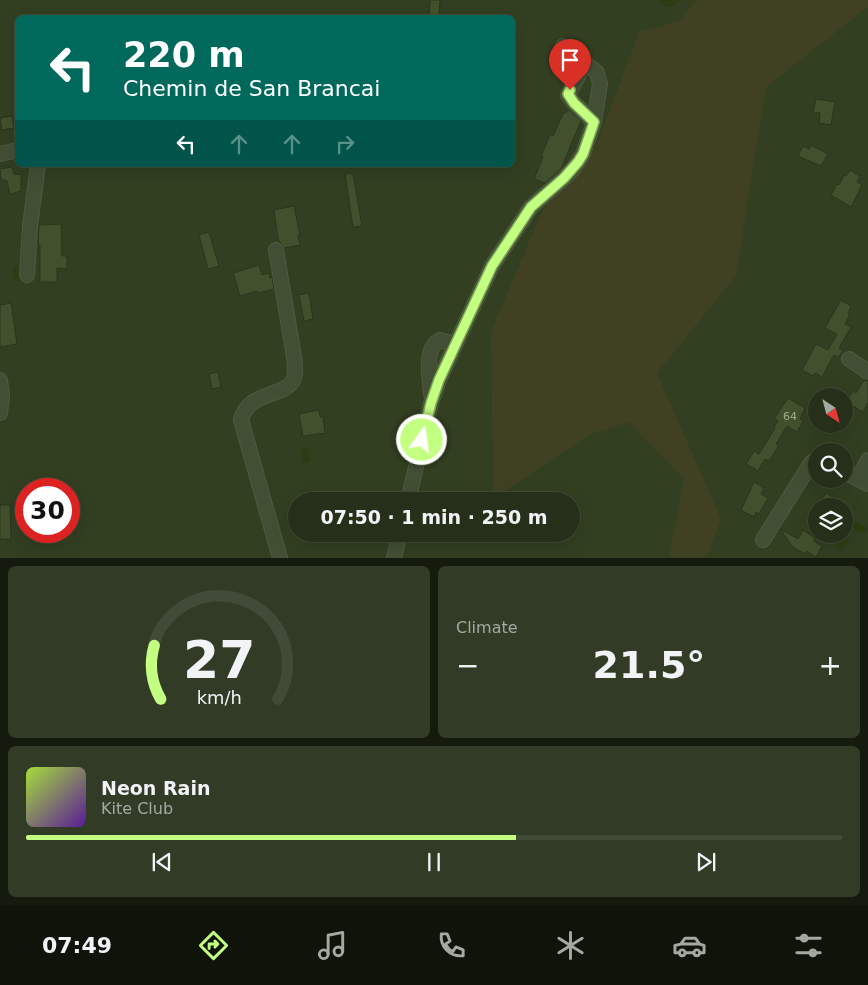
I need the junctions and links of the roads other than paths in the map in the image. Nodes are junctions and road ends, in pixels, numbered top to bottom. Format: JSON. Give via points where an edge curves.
{"nodes":[{"id":1,"x":564,"y":46,"type":"dead end"},
{"id":2,"x":585,"y":63,"type":"junction"},
{"id":3,"x":594,"y":122,"type":"junction"},
{"id":4,"x":15,"y":151,"type":"edge"},
{"id":5,"x":0,"y":154,"type":"edge"},
{"id":6,"x":38,"y":167,"type":"edge"},
{"id":7,"x":276,"y":250,"type":"dead end"},
{"id":8,"x":27,"y":274,"type":"dead end"},
{"id":9,"x":455,"y":344,"type":"junction"},
{"id":10,"x":849,"y":360,"type":"dead end"},
{"id":11,"x":868,"y":372,"type":"edge"},
{"id":12,"x":0,"y":380,"type":"edge"},
{"id":13,"x":431,"y":403,"type":"junction"},
{"id":14,"x":0,"y":413,"type":"edge"},
{"id":15,"x":868,"y":460,"type":"edge"},
{"id":16,"x":808,"y":468,"type":"edge"},
{"id":17,"x":863,"y":482,"type":"edge"},
{"id":18,"x":410,"y":492,"type":"edge"},
{"id":19,"x":764,"y":540,"type":"dead end"},
{"id":20,"x":398,"y":542,"type":"edge"},
{"id":21,"x":280,"y":558,"type":"edge"},
{"id":22,"x":394,"y":558,"type":"edge"}],
"edges":[{"from":1,"to":2,"type":"street"},
{"from":2,"to":3,"type":"street","via":[[597,73],[600,84]]},
{"from":2,"to":3,"type":"street","via":[[568,94]]},
{"from":3,"to":9,"type":"street","via":[[578,162],[531,207],[500,252]]},
{"from":4,"to":5,"type":"street"},
{"from":6,"to":8,"type":"street"},
{"from":7,"to":21,"type":"street","via":[[293,350],[294,378],[284,389],[254,402],[244,410],[240,420]]},
{"from":9,"to":13,"type":"street"},
{"from":9,"to":13,"type":"street","via":[[440,340],[431,348]]},
{"from":10,"to":11,"type":"street"},
{"from":12,"to":14,"type":"street"},
{"from":13,"to":18,"type":"street"},
{"from":15,"to":17,"type":"street"},
{"from":16,"to":19,"type":"street"},
{"from":20,"to":22,"type":"street"}]}
